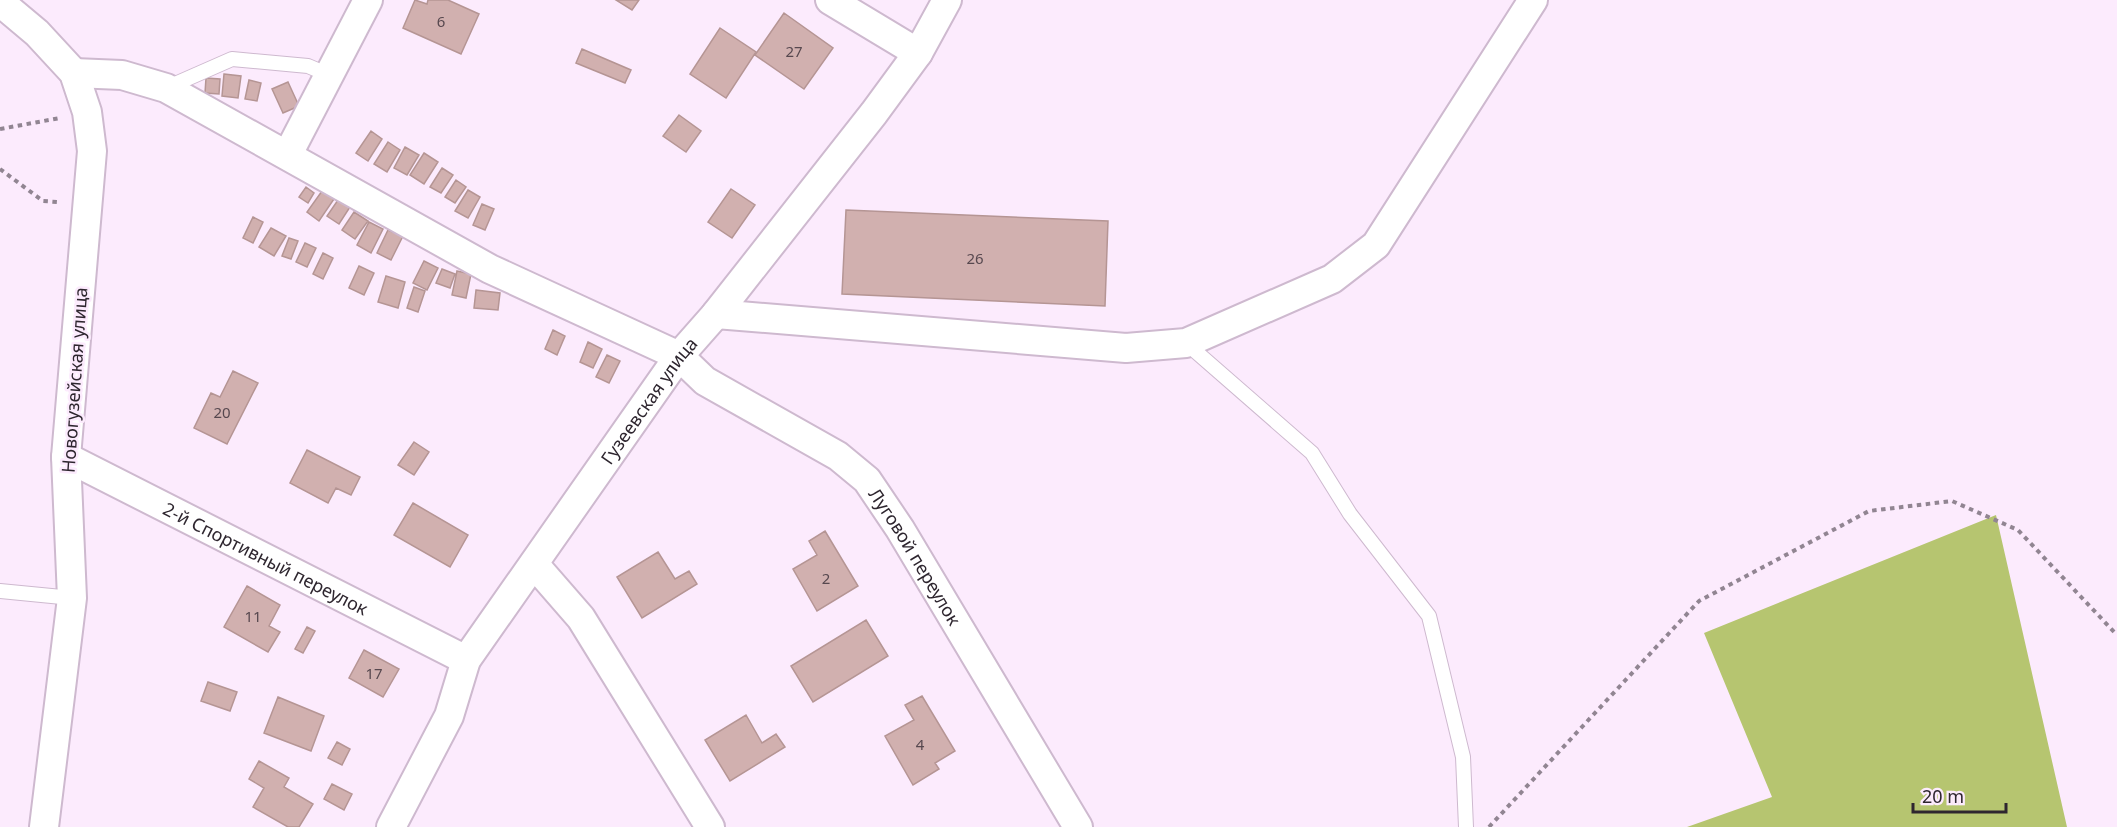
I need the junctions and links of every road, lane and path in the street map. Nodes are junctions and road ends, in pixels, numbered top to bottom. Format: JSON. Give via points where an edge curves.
{"nodes":[{"id":1,"x":368,"y":0,"type":"edge"},
{"id":2,"x":830,"y":0,"type":"edge"},
{"id":3,"x":948,"y":0,"type":"edge"},
{"id":4,"x":1533,"y":0,"type":"edge"},
{"id":5,"x":0,"y":2,"type":"edge"},
{"id":6,"x":918,"y":53,"type":"junction"},
{"id":7,"x":74,"y":73,"type":"junction"},
{"id":8,"x":329,"y":75,"type":"junction"},
{"id":9,"x":166,"y":88,"type":"junction"},
{"id":10,"x":87,"y":112,"type":"junction"},
{"id":11,"x":0,"y":129,"type":"edge"},
{"id":12,"x":288,"y":154,"type":"junction"},
{"id":13,"x":0,"y":169,"type":"edge"},
{"id":14,"x":88,"y":206,"type":"junction"},
{"id":15,"x":716,"y":314,"type":"junction"},
{"id":16,"x":1186,"y":343,"type":"junction"},
{"id":17,"x":679,"y":356,"type":"junction"},
{"id":18,"x":66,"y":457,"type":"junction"},
{"id":19,"x":534,"y":564,"type":"junction"},
{"id":20,"x":0,"y":591,"type":"edge"},
{"id":21,"x":72,"y":598,"type":"junction"},
{"id":22,"x":2117,"y":635,"type":"edge"},
{"id":23,"x":466,"y":660,"type":"junction"},
{"id":24,"x":44,"y":827,"type":"edge"},
{"id":25,"x":391,"y":827,"type":"edge"},
{"id":26,"x":710,"y":827,"type":"edge"},
{"id":27,"x":1078,"y":827,"type":"edge"},
{"id":28,"x":1466,"y":827,"type":"edge"},
{"id":29,"x":1489,"y":827,"type":"edge"}],
"edges":[{"from":1,"to":8,"type":"street"},
{"from":2,"to":6,"type":"street"},
{"from":3,"to":6,"type":"street","name":"Гузеевская улица"},
{"from":4,"to":16,"type":"street","via":[[1376,245],[1332,279]]},
{"from":5,"to":7,"type":"street","name":"Новогузейская улица","via":[[38,33]]},
{"from":6,"to":15,"type":"street","name":"Гузеевская улица"},
{"from":7,"to":9,"type":"street","name":"Луговой переулок","via":[[122,75]]},
{"from":7,"to":10,"type":"street","name":"Новогузейская улица"},
{"from":8,"to":9,"type":"lane","via":[[308,66],[232,59]]},
{"from":8,"to":12,"type":"street"},
{"from":9,"to":12,"type":"street","name":"Луговой переулок"},
{"from":10,"to":11,"type":"path"},
{"from":10,"to":14,"type":"street","name":"Новогузейская улица","via":[[92,151]]},
{"from":12,"to":17,"type":"street","name":"Луговой переулок","via":[[490,269]]},
{"from":13,"to":14,"type":"path","via":[[43,201]]},
{"from":14,"to":18,"type":"street","name":"Новогузейская улица"},
{"from":15,"to":16,"type":"street","via":[[1126,348]]},
{"from":15,"to":17,"type":"street","name":"Гузеевская улица"},
{"from":16,"to":28,"type":"lane","via":[[1312,453],[1350,514],[1429,616],[1463,756]]},
{"from":17,"to":19,"type":"street","name":"Гузеевская улица"},
{"from":17,"to":27,"type":"street","name":"Луговой переулок","via":[[705,381],[838,456],[867,480]]},
{"from":18,"to":21,"type":"street","name":"Новогузейская улица"},
{"from":18,"to":23,"type":"street","name":"2-й Спортивный переулок"},
{"from":19,"to":23,"type":"street","name":"Гузеевская улица"},
{"from":19,"to":26,"type":"street","via":[[581,618]]},
{"from":20,"to":21,"type":"lane"},
{"from":21,"to":24,"type":"street","name":"Новогузейская улица"},
{"from":22,"to":29,"type":"path","via":[[2018,530],[1952,501],[1869,511],[1699,601]]},
{"from":23,"to":25,"type":"street","name":"Гузеевская улица","via":[[449,716]]}]}
